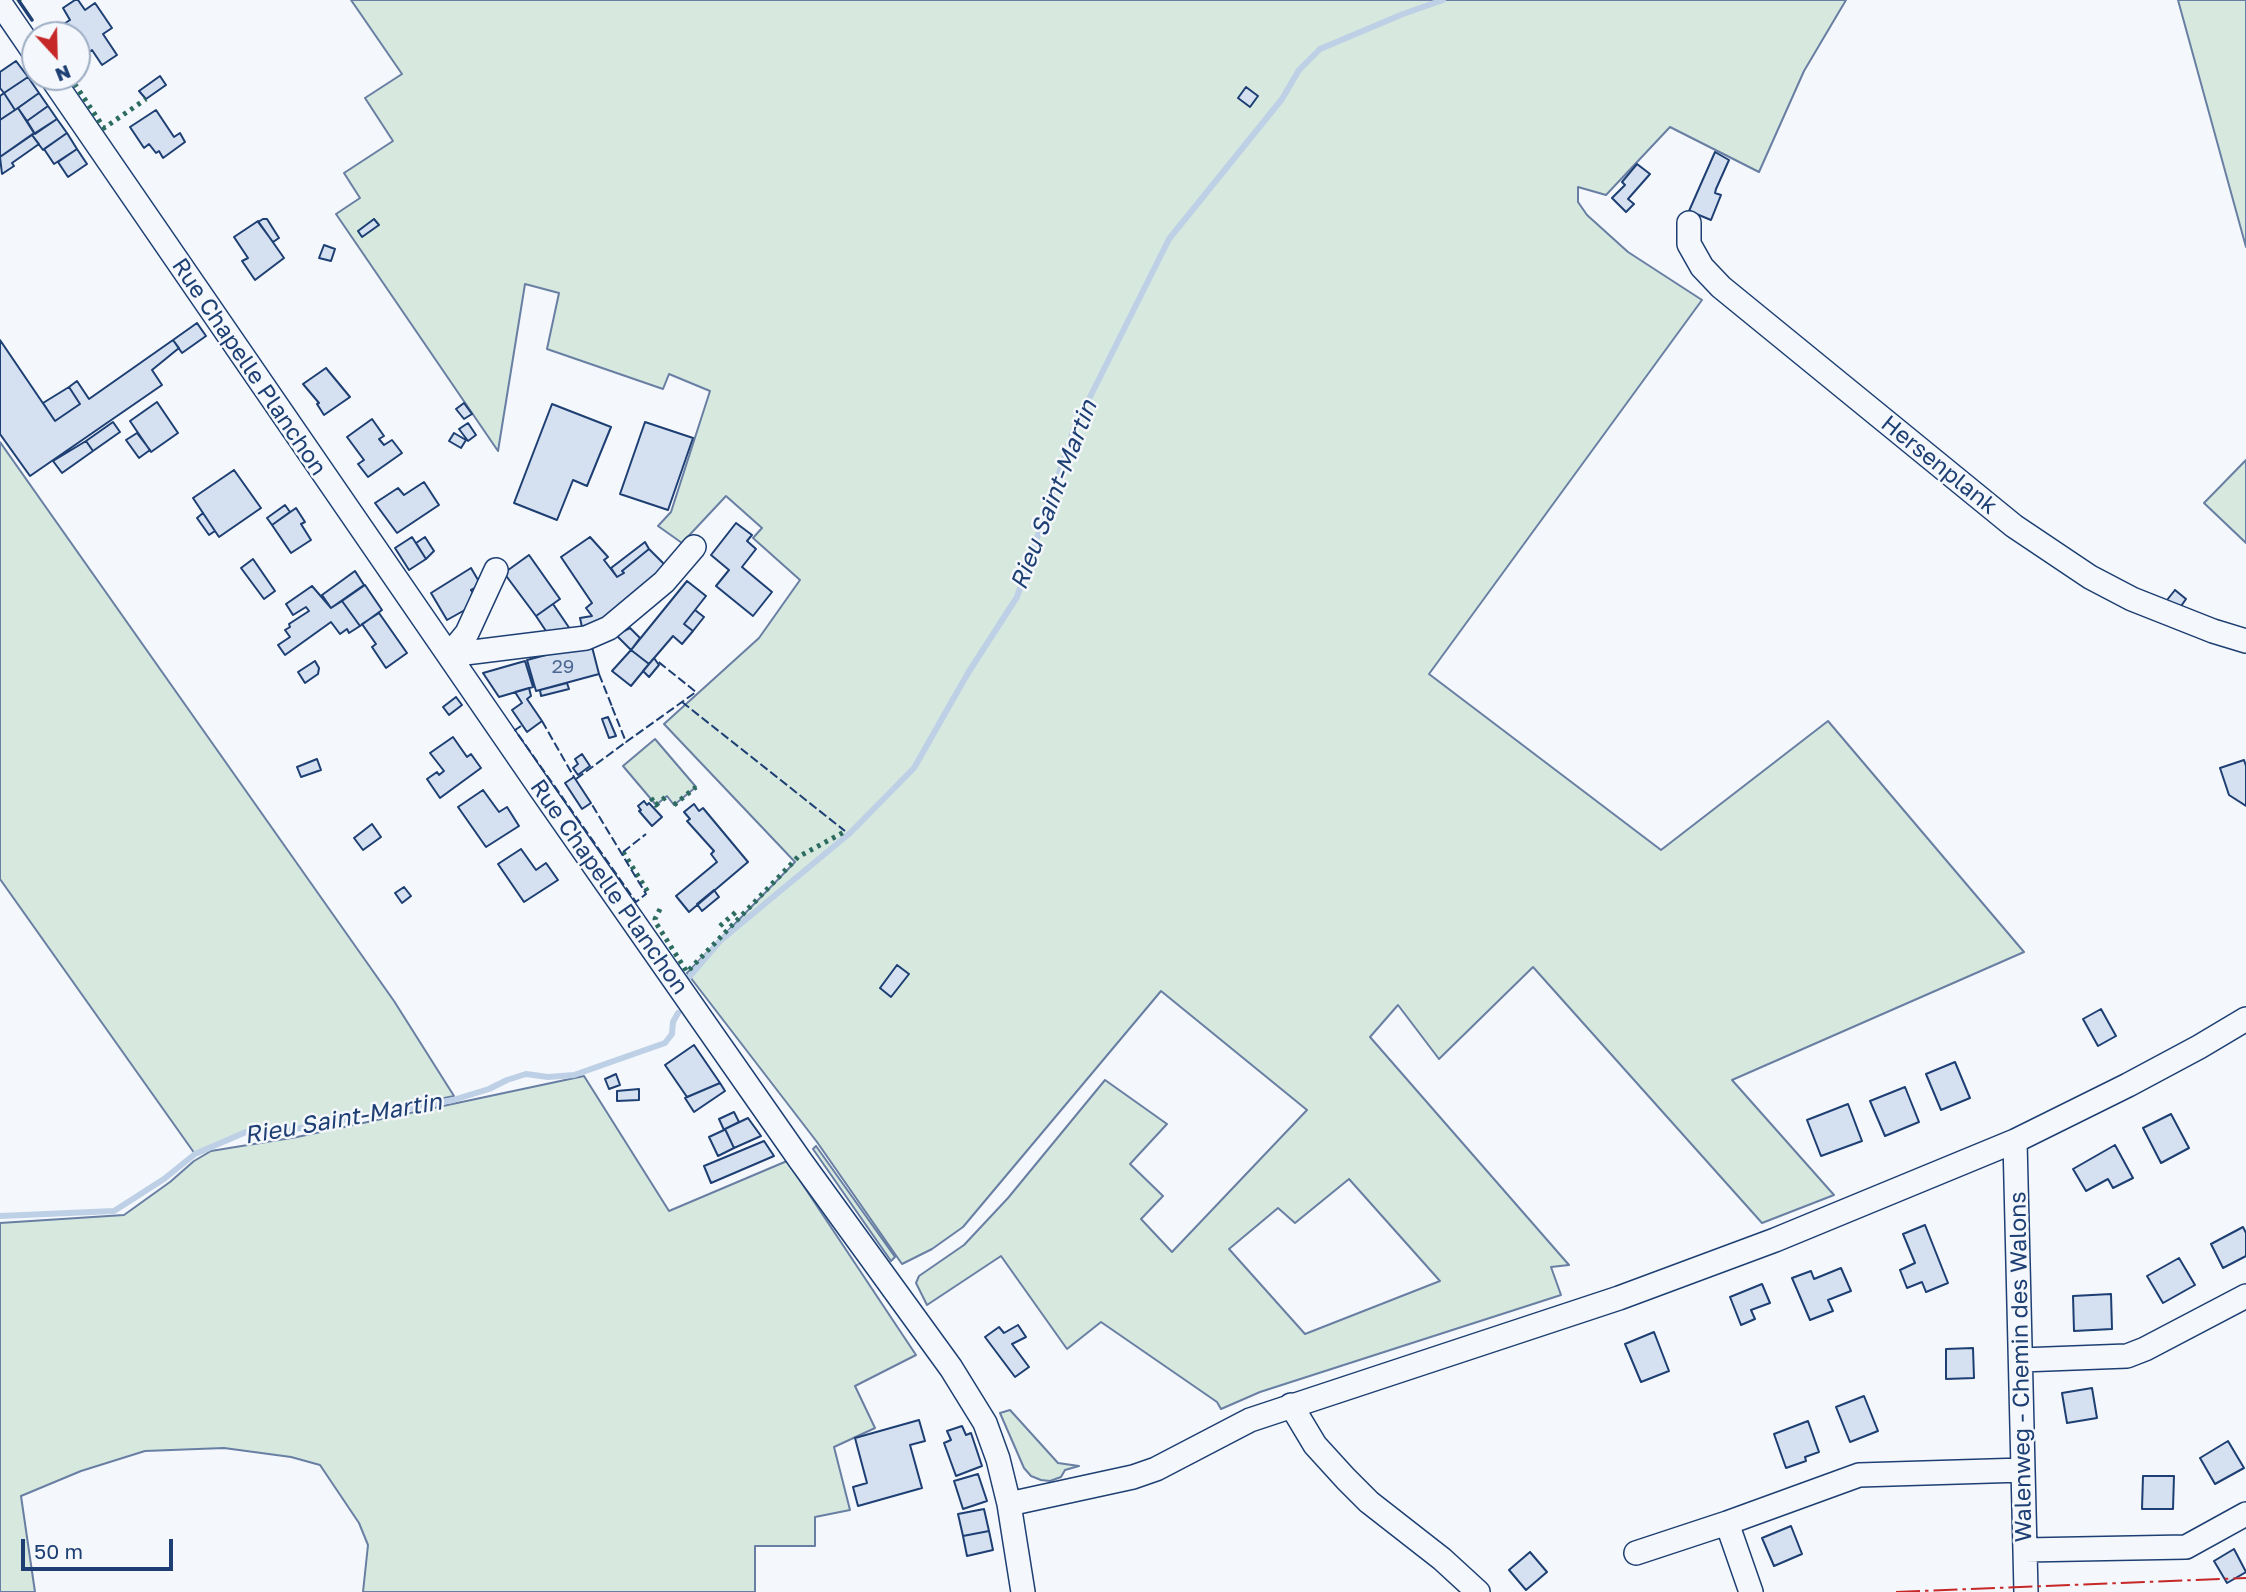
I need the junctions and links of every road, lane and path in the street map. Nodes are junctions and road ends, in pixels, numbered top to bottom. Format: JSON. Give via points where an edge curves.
{"nodes":[{"id":1,"x":0,"y":3,"type":"edge"},
{"id":2,"x":21,"y":34,"type":"edge"},
{"id":3,"x":61,"y":91,"type":"edge"},
{"id":4,"x":1689,"y":223,"type":"dead end"},
{"id":5,"x":694,"y":547,"type":"dead end"},
{"id":6,"x":496,"y":570,"type":"dead end"},
{"id":7,"x":2246,"y":640,"type":"edge"},
{"id":8,"x":449,"y":655,"type":"junction"},
{"id":9,"x":2246,"y":1019,"type":"edge"},
{"id":10,"x":2015,"y":1142,"type":"junction"},
{"id":11,"x":2246,"y":1296,"type":"edge"},
{"id":12,"x":2021,"y":1360,"type":"junction"},
{"id":13,"x":1291,"y":1405,"type":"junction"},
{"id":14,"x":2023,"y":1470,"type":"junction"},
{"id":15,"x":1009,"y":1504,"type":"junction"},
{"id":16,"x":2246,"y":1514,"type":"edge"},
{"id":17,"x":1727,"y":1523,"type":"junction"},
{"id":18,"x":2025,"y":1550,"type":"junction"},
{"id":19,"x":1636,"y":1553,"type":"dead end"},
{"id":20,"x":1023,"y":1592,"type":"edge"},
{"id":21,"x":1478,"y":1592,"type":"edge"},
{"id":22,"x":1751,"y":1592,"type":"edge"},
{"id":23,"x":2026,"y":1592,"type":"edge"}],
"edges":[{"from":1,"to":2,"type":"street"},
{"from":3,"to":8,"type":"street","name":"Rue Chapelle Planchon"},
{"from":4,"to":7,"type":"street","name":"Hersenplank","via":[[1689,244],[1721,287],[2014,526],[2119,593]]},
{"from":5,"to":8,"type":"street","via":[[664,582],[609,628],[586,638]]},
{"from":6,"to":8,"type":"street","via":[[467,634]]},
{"from":8,"to":15,"type":"street","name":"Rue Chapelle Planchon","via":[[771,1118],[918,1320],[985,1423]]},
{"from":9,"to":10,"type":"street"},
{"from":10,"to":12,"type":"street","name":"Walenweg - Chemin des Walons"},
{"from":10,"to":13,"type":"street","via":[[1619,1298]]},
{"from":11,"to":12,"type":"street","via":[[2127,1356]]},
{"from":12,"to":14,"type":"street","name":"Walenweg - Chemin des Walons"},
{"from":13,"to":15,"type":"street","via":[[1144,1473]]},
{"from":13,"to":21,"type":"street","via":[[1314,1445],[1346,1479]]},
{"from":14,"to":17,"type":"street","via":[[1859,1475]]},
{"from":14,"to":18,"type":"street","name":"Walenweg - Chemin des Walons"},
{"from":15,"to":20,"type":"street","name":"Rue Chapelle Planchon"},
{"from":16,"to":18,"type":"street","via":[[2186,1547]]},
{"from":17,"to":19,"type":"street"},
{"from":17,"to":22,"type":"street"},
{"from":18,"to":23,"type":"street","name":"Walenweg - Chemin des Walons"}]}
